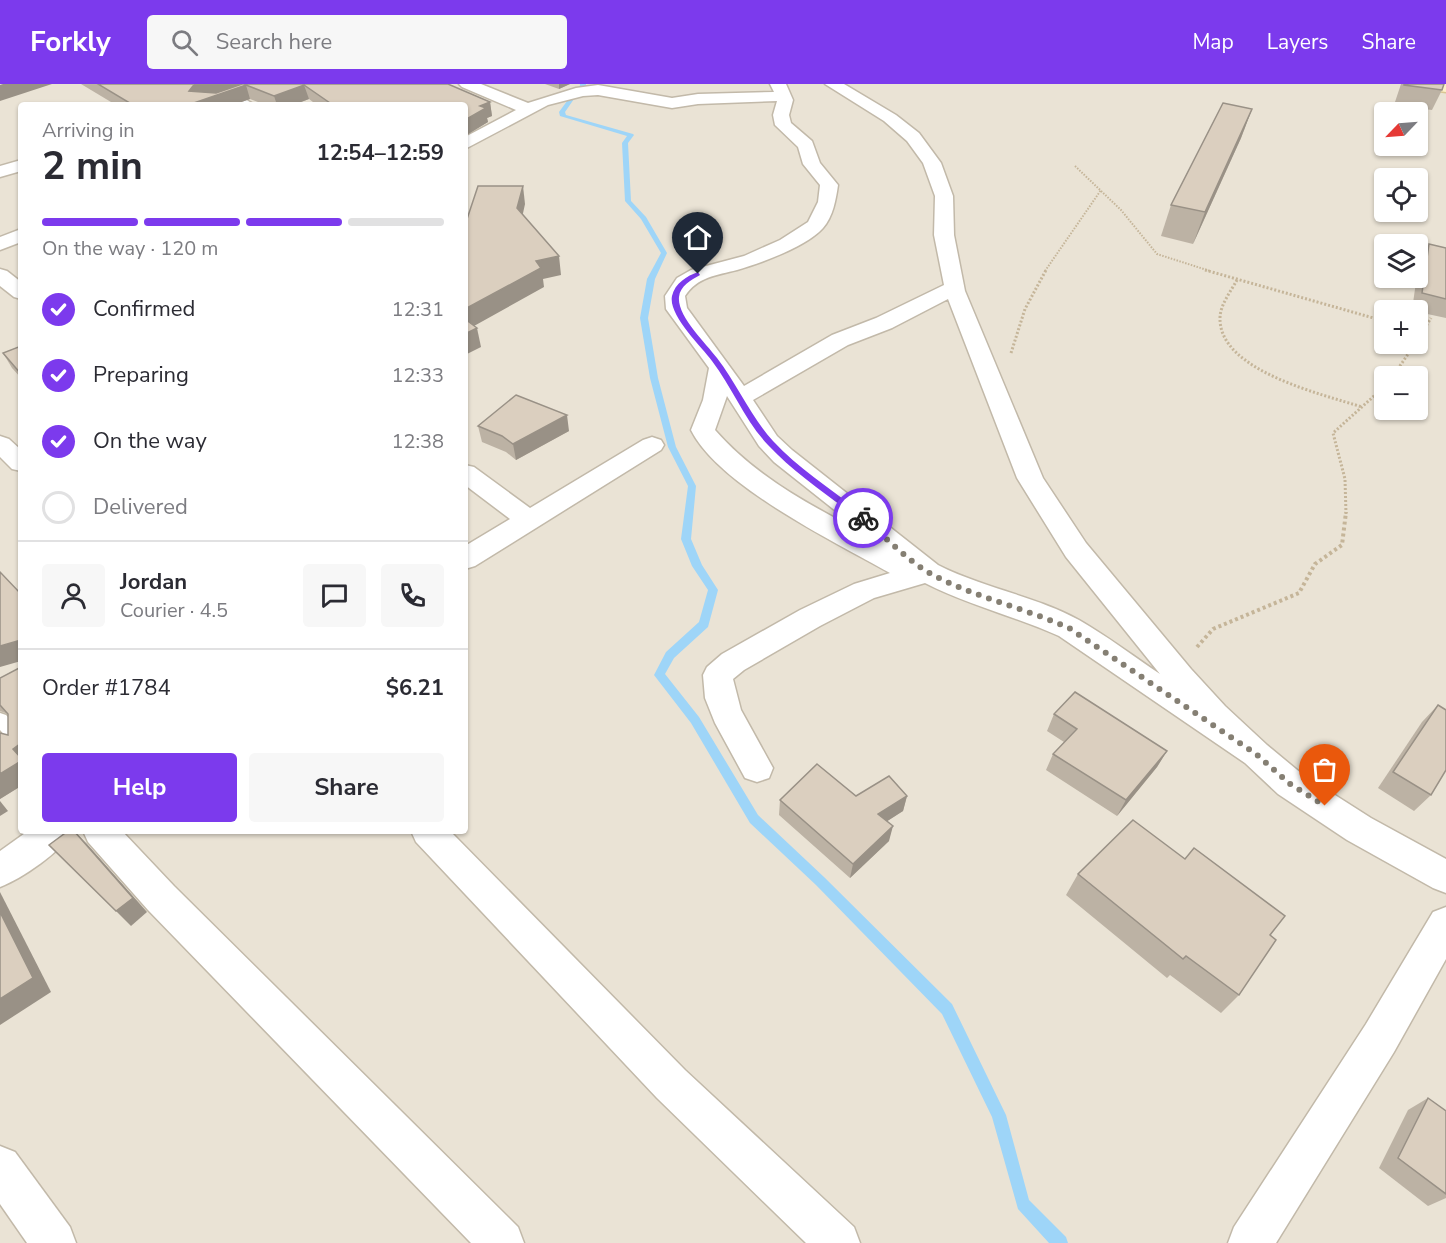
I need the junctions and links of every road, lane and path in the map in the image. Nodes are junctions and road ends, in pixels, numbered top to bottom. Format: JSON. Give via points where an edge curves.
{"nodes":[{"id":1,"x":467,"y":84,"type":"edge"},
{"id":2,"x":833,"y":84,"type":"edge"},
{"id":3,"x":1423,"y":84,"type":"edge"},
{"id":4,"x":1446,"y":87,"type":"edge"},
{"id":5,"x":780,"y":90,"type":"edge"},
{"id":6,"x":248,"y":98,"type":"edge"},
{"id":7,"x":213,"y":102,"type":"edge"},
{"id":8,"x":529,"y":109,"type":"junction"},
{"id":9,"x":468,"y":142,"type":"edge"},
{"id":10,"x":18,"y":166,"type":"edge"},
{"id":11,"x":1075,"y":166,"type":"dead end"},
{"id":12,"x":0,"y":172,"type":"edge"},
{"id":13,"x":1101,"y":190,"type":"junction"},
{"id":14,"x":18,"y":237,"type":"edge"},
{"id":15,"x":0,"y":244,"type":"edge"},
{"id":16,"x":0,"y":275,"type":"edge"},
{"id":17,"x":1237,"y":280,"type":"junction"},
{"id":18,"x":954,"y":288,"type":"junction"},
{"id":19,"x":18,"y":290,"type":"edge"},
{"id":20,"x":1374,"y":318,"type":"edge"},
{"id":21,"x":1431,"y":318,"type":"dead end"},
{"id":22,"x":1428,"y":321,"type":"edge"},
{"id":23,"x":1011,"y":357,"type":"dead end"},
{"id":24,"x":720,"y":368,"type":"junction"},
{"id":25,"x":1374,"y":396,"type":"edge"},
{"id":26,"x":740,"y":398,"type":"junction"},
{"id":27,"x":1362,"y":407,"type":"junction"},
{"id":28,"x":0,"y":444,"type":"edge"},
{"id":29,"x":652,"y":445,"type":"dead end"},
{"id":30,"x":18,"y":460,"type":"edge"},
{"id":31,"x":468,"y":475,"type":"edge"},
{"id":32,"x":529,"y":520,"type":"junction"},
{"id":33,"x":468,"y":557,"type":"edge"},
{"id":34,"x":922,"y":574,"type":"junction"},
{"id":35,"x":1180,"y":677,"type":"junction"},
{"id":36,"x":0,"y":718,"type":"edge"},
{"id":37,"x":18,"y":739,"type":"edge"},
{"id":38,"x":1256,"y":754,"type":"junction"},
{"id":39,"x":757,"y":768,"type":"dead end"},
{"id":40,"x":51,"y":834,"type":"edge"},
{"id":41,"x":103,"y":834,"type":"edge"},
{"id":42,"x":431,"y":834,"type":"edge"},
{"id":43,"x":0,"y":871,"type":"edge"},
{"id":44,"x":1446,"y":877,"type":"edge"},
{"id":45,"x":1446,"y":924,"type":"edge"},
{"id":46,"x":0,"y":1167,"type":"edge"},
{"id":47,"x":54,"y":1243,"type":"edge"},
{"id":48,"x":502,"y":1243,"type":"edge"},
{"id":49,"x":838,"y":1243,"type":"edge"},
{"id":50,"x":1250,"y":1243,"type":"edge"}],
"edges":[{"from":1,"to":8,"type":"street"},
{"from":2,"to":18,"type":"street","via":[[914,137],[932,163],[944,196],[944,235]]},
{"from":3,"to":4,"type":"main road"},
{"from":5,"to":8,"type":"street","via":[[672,103],[592,89]]},
{"from":5,"to":24,"type":"street","via":[[785,100],[783,125],[806,145],[812,164],[829,185],[827,202],[816,225],[787,244],[684,282],[675,296],[677,309]]},
{"from":6,"to":7,"type":"street","via":[[231,96]]},
{"from":8,"to":9,"type":"street"},
{"from":10,"to":12,"type":"street"},
{"from":11,"to":13,"type":"path"},
{"from":13,"to":17,"type":"path","via":[[1157,254]]},
{"from":13,"to":23,"type":"path","via":[[1034,287],[1020,317]]},
{"from":14,"to":15,"type":"street"},
{"from":16,"to":19,"type":"street"},
{"from":17,"to":20,"type":"path"},
{"from":17,"to":27,"type":"path","via":[[1224,302],[1220,321],[1227,345],[1259,370]]},
{"from":18,"to":26,"type":"street","via":[[884,323],[840,339]]},
{"from":18,"to":35,"type":"street","via":[[1030,478],[1076,550]]},
{"from":21,"to":22,"type":"path"},
{"from":24,"to":26,"type":"street"},
{"from":24,"to":34,"type":"street","via":[[715,400],[703,430],[735,466],[769,492]]},
{"from":25,"to":27,"type":"path"},
{"from":26,"to":34,"type":"street","via":[[768,441],[783,456]]},
{"from":27,"to":35,"type":"path","via":[[1333,433],[1345,479],[1342,546],[1315,564],[1299,593],[1213,629],[1199,642]]},
{"from":28,"to":30,"type":"street"},
{"from":29,"to":32,"type":"street"},
{"from":31,"to":32,"type":"street"},
{"from":32,"to":33,"type":"street"},
{"from":34,"to":38,"type":"street","via":[[1069,628]]},
{"from":34,"to":39,"type":"street","via":[[864,591],[733,662],[718,675],[724,706]]},
{"from":35,"to":38,"type":"street","via":[[1214,716]]},
{"from":36,"to":37,"type":"lane"},
{"from":38,"to":44,"type":"street","via":[[1290,784],[1359,829]]},
{"from":40,"to":43,"type":"street"},
{"from":41,"to":48,"type":"street","via":[[161,898]]},
{"from":42,"to":49,"type":"street","via":[[671,1084]]},
{"from":45,"to":50,"type":"street","via":[[1380,1038]]},
{"from":46,"to":47,"type":"street"}]}
